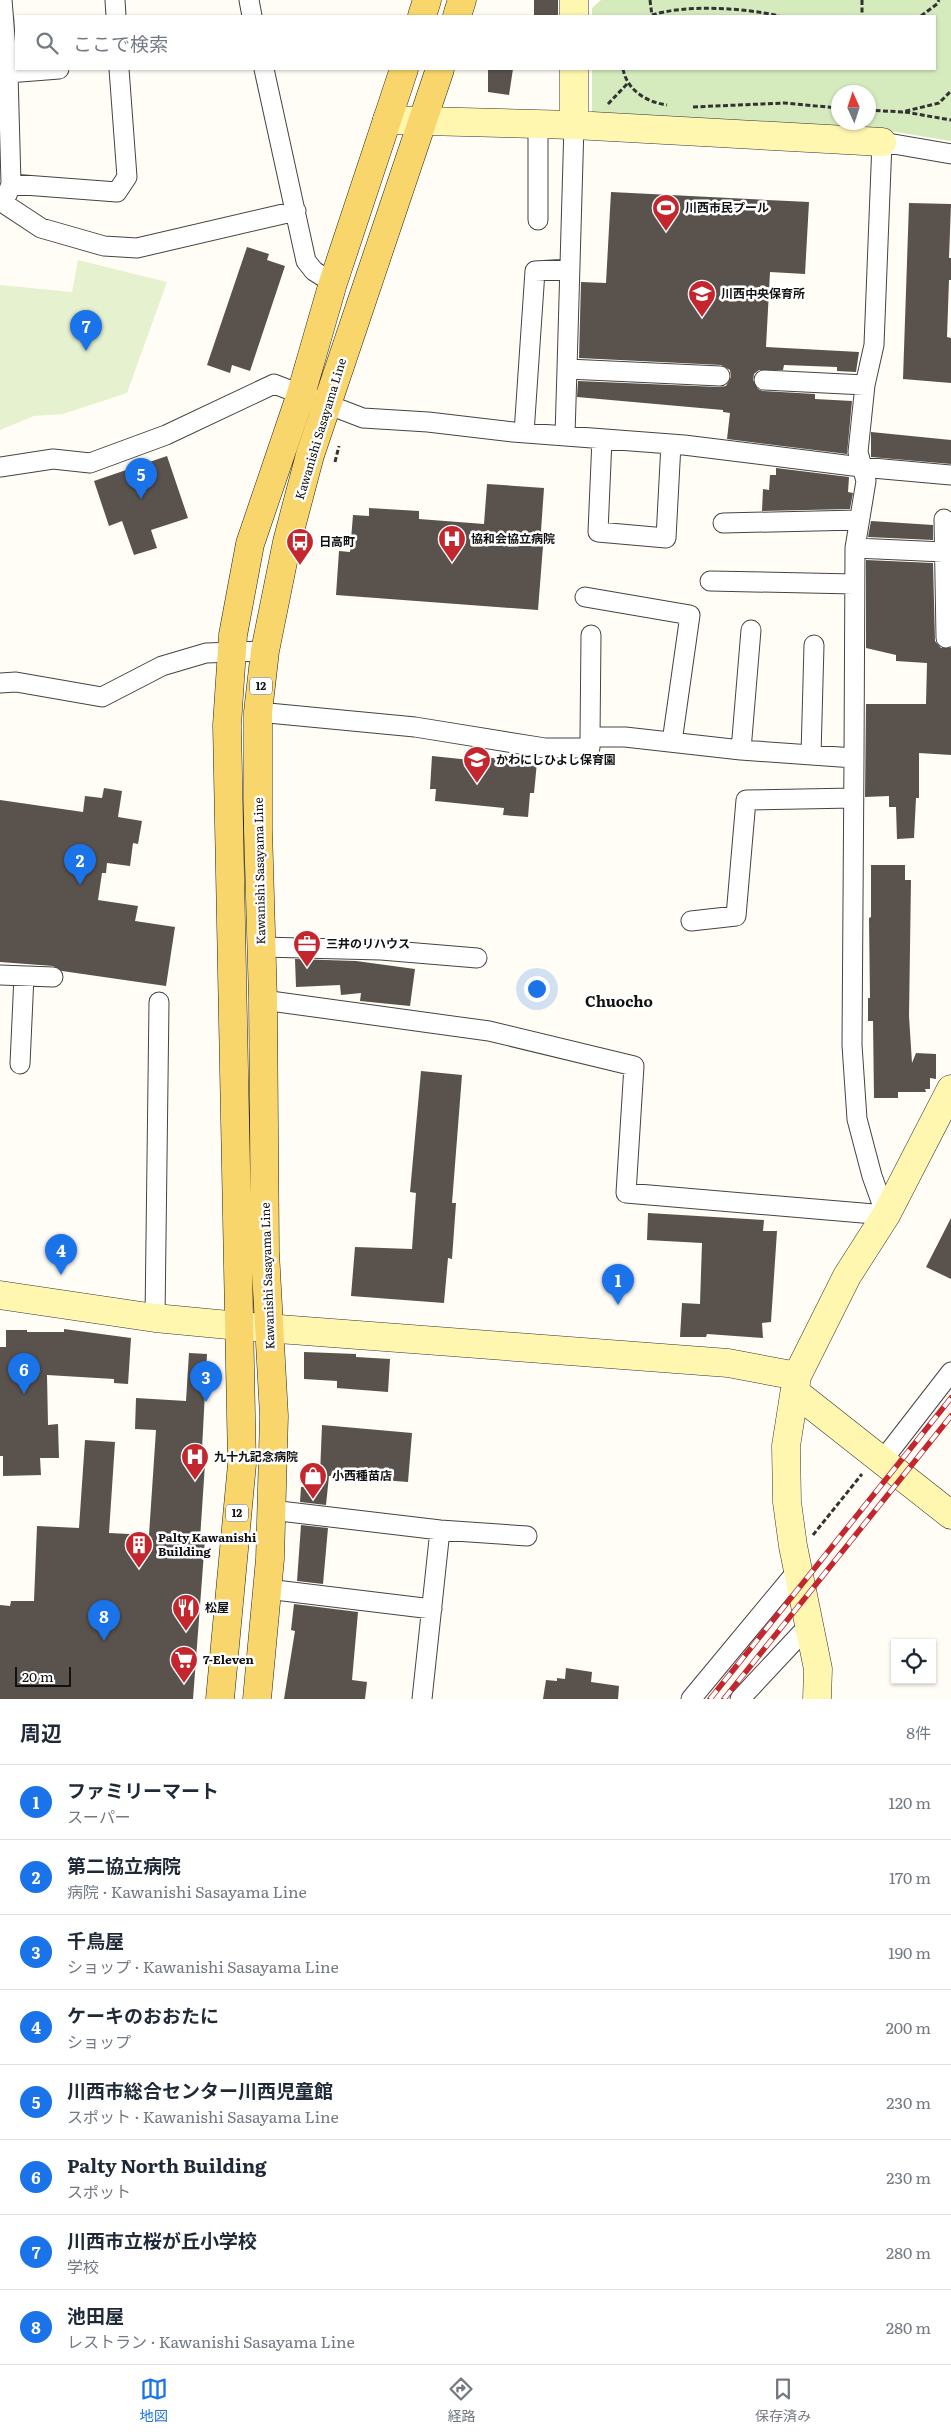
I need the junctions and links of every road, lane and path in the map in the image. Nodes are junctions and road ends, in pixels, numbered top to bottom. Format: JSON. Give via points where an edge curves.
{"nodes":[{"id":1,"x":2,"y":0,"type":"edge"},
{"id":2,"x":115,"y":0,"type":"edge"},
{"id":3,"x":249,"y":0,"type":"edge"},
{"id":4,"x":427,"y":0,"type":"edge"},
{"id":5,"x":462,"y":0,"type":"edge"},
{"id":6,"x":574,"y":0,"type":"edge"},
{"id":7,"x":650,"y":0,"type":"edge"},
{"id":8,"x":862,"y":0,"type":"edge"},
{"id":9,"x":939,"y":0,"type":"edge"},
{"id":10,"x":116,"y":15,"type":"edge"},
{"id":11,"x":252,"y":15,"type":"edge"},
{"id":12,"x":422,"y":15,"type":"edge"},
{"id":13,"x":457,"y":15,"type":"edge"},
{"id":14,"x":574,"y":15,"type":"edge"},
{"id":15,"x":652,"y":15,"type":"edge"},
{"id":16,"x":657,"y":15,"type":"edge"},
{"id":17,"x":774,"y":15,"type":"edge"},
{"id":18,"x":862,"y":15,"type":"edge"},
{"id":19,"x":922,"y":15,"type":"edge"},
{"id":20,"x":46,"y":70,"type":"edge"},
{"id":21,"x":119,"y":70,"type":"edge"},
{"id":22,"x":264,"y":70,"type":"edge"},
{"id":23,"x":404,"y":70,"type":"edge"},
{"id":24,"x":440,"y":70,"type":"edge"},
{"id":25,"x":574,"y":70,"type":"edge"},
{"id":26,"x":623,"y":70,"type":"edge"},
{"id":27,"x":8,"y":73,"type":"junction"},
{"id":28,"x":951,"y":91,"type":"edge"},
{"id":29,"x":673,"y":106,"type":"dead end"},
{"id":30,"x":691,"y":107,"type":"dead end"},
{"id":31,"x":831,"y":107,"type":"edge"},
{"id":32,"x":876,"y":110,"type":"edge"},
{"id":33,"x":902,"y":112,"type":"junction"},
{"id":34,"x":387,"y":120,"type":"junction"},
{"id":35,"x":951,"y":120,"type":"edge"},
{"id":36,"x":422,"y":122,"type":"junction"},
{"id":37,"x":538,"y":124,"type":"junction"},
{"id":38,"x":574,"y":126,"type":"junction"},
{"id":39,"x":882,"y":142,"type":"junction"},
{"id":40,"x":951,"y":154,"type":"edge"},
{"id":41,"x":11,"y":184,"type":"junction"},
{"id":42,"x":2,"y":202,"type":"edge"},
{"id":43,"x":296,"y":211,"type":"junction"},
{"id":44,"x":538,"y":220,"type":"dead end"},
{"id":45,"x":570,"y":269,"type":"junction"},
{"id":46,"x":333,"y":283,"type":"junction"},
{"id":47,"x":567,"y":369,"type":"junction"},
{"id":48,"x":720,"y":376,"type":"dead end"},
{"id":49,"x":764,"y":380,"type":"dead end"},
{"id":50,"x":866,"y":386,"type":"junction"},
{"id":51,"x":301,"y":394,"type":"junction"},
{"id":52,"x":327,"y":404,"type":"junction"},
{"id":53,"x":524,"y":433,"type":"junction"},
{"id":54,"x":565,"y":435,"type":"junction"},
{"id":55,"x":602,"y":439,"type":"junction"},
{"id":56,"x":671,"y":444,"type":"junction"},
{"id":57,"x":0,"y":467,"type":"edge"},
{"id":58,"x":861,"y":467,"type":"junction"},
{"id":59,"x":951,"y":475,"type":"edge"},
{"id":60,"x":944,"y":519,"type":"dead end"},
{"id":61,"x":860,"y":520,"type":"junction"},
{"id":62,"x":723,"y":524,"type":"dead end"},
{"id":63,"x":854,"y":548,"type":"junction"},
{"id":64,"x":944,"y":552,"type":"junction"},
{"id":65,"x":710,"y":581,"type":"dead end"},
{"id":66,"x":854,"y":584,"type":"junction"},
{"id":67,"x":585,"y":597,"type":"dead end"},
{"id":68,"x":751,"y":630,"type":"dead end"},
{"id":69,"x":591,"y":635,"type":"dead end"},
{"id":70,"x":946,"y":638,"type":"dead end"},
{"id":71,"x":814,"y":644,"type":"dead end"},
{"id":72,"x":266,"y":651,"type":"junction"},
{"id":73,"x":232,"y":652,"type":"junction"},
{"id":74,"x":0,"y":683,"type":"edge"},
{"id":75,"x":258,"y":712,"type":"junction"},
{"id":76,"x":590,"y":737,"type":"junction"},
{"id":77,"x":672,"y":742,"type":"junction"},
{"id":78,"x":741,"y":750,"type":"junction"},
{"id":79,"x":811,"y":755,"type":"junction"},
{"id":80,"x":854,"y":758,"type":"junction"},
{"id":81,"x":853,"y":798,"type":"junction"},
{"id":82,"x":691,"y":921,"type":"dead end"},
{"id":83,"x":262,"y":947,"type":"junction"},
{"id":84,"x":477,"y":958,"type":"dead end"},
{"id":85,"x":0,"y":975,"type":"edge"},
{"id":86,"x":24,"y":976,"type":"junction"},
{"id":87,"x":53,"y":977,"type":"dead end"},
{"id":88,"x":263,"y":1000,"type":"junction"},
{"id":89,"x":159,"y":1002,"type":"dead end"},
{"id":90,"x":20,"y":1064,"type":"dead end"},
{"id":91,"x":951,"y":1089,"type":"edge"},
{"id":92,"x":886,"y":1215,"type":"junction"},
{"id":93,"x":0,"y":1295,"type":"edge"},
{"id":94,"x":155,"y":1318,"type":"junction"},
{"id":95,"x":239,"y":1326,"type":"junction"},
{"id":96,"x":269,"y":1329,"type":"junction"},
{"id":97,"x":951,"y":1372,"type":"edge"},
{"id":98,"x":796,"y":1384,"type":"junction"},
{"id":99,"x":882,"y":1461,"type":"junction"},
{"id":100,"x":271,"y":1510,"type":"junction"},
{"id":101,"x":951,"y":1515,"type":"edge"},
{"id":102,"x":440,"y":1530,"type":"junction"},
{"id":103,"x":527,"y":1536,"type":"dead end"},
{"id":104,"x":795,"y":1558,"type":"junction"},
{"id":105,"x":267,"y":1590,"type":"junction"},
{"id":106,"x":432,"y":1609,"type":"junction"},
{"id":107,"x":810,"y":1624,"type":"junction"},
{"id":108,"x":220,"y":1699,"type":"edge"},
{"id":109,"x":257,"y":1699,"type":"edge"},
{"id":110,"x":422,"y":1699,"type":"edge"},
{"id":111,"x":691,"y":1699,"type":"edge"},
{"id":112,"x":740,"y":1699,"type":"edge"},
{"id":113,"x":817,"y":1699,"type":"edge"}],
"edges":[{"from":1,"to":27,"type":"street"},
{"from":2,"to":10,"type":"street"},
{"from":3,"to":11,"type":"street"},
{"from":4,"to":12,"type":"main road"},
{"from":5,"to":13,"type":"main road"},
{"from":6,"to":14,"type":"street"},
{"from":7,"to":15,"type":"path"},
{"from":8,"to":18,"type":"path"},
{"from":9,"to":19,"type":"path"},
{"from":16,"to":17,"type":"path","via":[[687,9],[756,11]]},
{"from":20,"to":27,"type":"street"},
{"from":21,"to":41,"type":"street","via":[[127,178],[117,192]]},
{"from":22,"to":43,"type":"street"},
{"from":23,"to":34,"type":"main road","number":"12"},
{"from":24,"to":36,"type":"main road","name":"Kawanishi Sasayama Line","number":"12"},
{"from":25,"to":38,"type":"street"},
{"from":26,"to":29,"type":"path","via":[[633,90],[655,104]]},
{"from":27,"to":41,"type":"street"},
{"from":28,"to":33,"type":"path","via":[[939,103]]},
{"from":30,"to":31,"type":"path","via":[[784,103]]},
{"from":32,"to":33,"type":"path"},
{"from":33,"to":35,"type":"path"},
{"from":34,"to":36,"type":"street"},
{"from":34,"to":46,"type":"main road","number":"12"},
{"from":36,"to":37,"type":"street"},
{"from":36,"to":52,"type":"main road","name":"Kawanishi Sasayama Line","number":"12"},
{"from":37,"to":38,"type":"street"},
{"from":37,"to":44,"type":"street"},
{"from":38,"to":39,"type":"street"},
{"from":38,"to":45,"type":"street"},
{"from":39,"to":40,"type":"street"},
{"from":39,"to":50,"type":"street","via":[[874,345]]},
{"from":41,"to":42,"type":"street"},
{"from":42,"to":43,"type":"street","via":[[41,228],[104,246],[137,248]]},
{"from":43,"to":46,"type":"street","via":[[306,261],[314,271]]},
{"from":45,"to":47,"type":"street"},
{"from":45,"to":53,"type":"street","via":[[535,271]]},
{"from":46,"to":51,"type":"main road","number":"12"},
{"from":47,"to":48,"type":"street"},
{"from":47,"to":54,"type":"street"},
{"from":49,"to":50,"type":"street"},
{"from":50,"to":58,"type":"street","via":[[858,452]]},
{"from":51,"to":52,"type":"street"},
{"from":51,"to":57,"type":"street","via":[[274,384],[166,435],[90,463],[53,459]]},
{"from":51,"to":73,"type":"main road","number":"12","via":[[250,544]]},
{"from":52,"to":53,"type":"street","via":[[363,418]]},
{"from":52,"to":72,"type":"main road","name":"Kawanishi Sasayama Line","number":"12","via":[[287,542]]},
{"from":53,"to":54,"type":"street"},
{"from":54,"to":55,"type":"street"},
{"from":55,"to":56,"type":"street"},
{"from":55,"to":56,"type":"street","via":[[598,532],[666,538]]},
{"from":56,"to":58,"type":"street"},
{"from":58,"to":59,"type":"street"},
{"from":58,"to":61,"type":"street","via":[[866,481]]},
{"from":60,"to":64,"type":"street"},
{"from":61,"to":62,"type":"street"},
{"from":61,"to":63,"type":"street"},
{"from":63,"to":64,"type":"street"},
{"from":63,"to":66,"type":"street"},
{"from":64,"to":70,"type":"street"},
{"from":65,"to":66,"type":"street"},
{"from":66,"to":80,"type":"street"},
{"from":67,"to":77,"type":"street","via":[[690,615]]},
{"from":68,"to":78,"type":"street"},
{"from":69,"to":76,"type":"street"},
{"from":71,"to":79,"type":"street"},
{"from":72,"to":73,"type":"street"},
{"from":72,"to":75,"type":"main road","name":"Kawanishi Sasayama Line","number":"12"},
{"from":73,"to":74,"type":"street","via":[[206,652],[162,666],[102,697],[16,682]]},
{"from":73,"to":95,"type":"main road","number":"12","via":[[227,726]]},
{"from":75,"to":76,"type":"street","via":[[415,727],[544,748],[590,748]]},
{"from":75,"to":83,"type":"main road","name":"Kawanishi Sasayama Line","number":"12"},
{"from":76,"to":77,"type":"street","via":[[626,736]]},
{"from":77,"to":78,"type":"street"},
{"from":78,"to":79,"type":"street"},
{"from":79,"to":80,"type":"street"},
{"from":80,"to":81,"type":"street"},
{"from":81,"to":82,"type":"street","via":[[746,800],[736,916]]},
{"from":81,"to":92,"type":"street","via":[[852,1045],[857,1119]]},
{"from":83,"to":84,"type":"street","via":[[380,950]]},
{"from":83,"to":88,"type":"main road","name":"Kawanishi Sasayama Line","number":"12"},
{"from":85,"to":86,"type":"street"},
{"from":86,"to":87,"type":"street"},
{"from":86,"to":90,"type":"street"},
{"from":88,"to":92,"type":"street","via":[[489,1031],[634,1066],[626,1193]]},
{"from":88,"to":96,"type":"main road","name":"Kawanishi Sasayama Line","number":"12","via":[[265,1252]]},
{"from":89,"to":94,"type":"street"},
{"from":91,"to":92,"type":"street"},
{"from":92,"to":98,"type":"street","via":[[847,1276]]},
{"from":93,"to":94,"type":"street"},
{"from":94,"to":95,"type":"street"},
{"from":95,"to":96,"type":"street"},
{"from":95,"to":108,"type":"main road","number":"12","via":[[242,1464]]},
{"from":96,"to":98,"type":"street","via":[[728,1363]]},
{"from":96,"to":100,"type":"main road","name":"Kawanishi Sasayama Line","number":"12","via":[[274,1416]]},
{"from":97,"to":99,"type":"street"},
{"from":98,"to":99,"type":"street"},
{"from":98,"to":104,"type":"street","via":[[786,1446],[787,1502]]},
{"from":99,"to":101,"type":"street"},
{"from":99,"to":104,"type":"path","via":[[866,1468]]},
{"from":100,"to":102,"type":"street"},
{"from":100,"to":105,"type":"main road","name":"Kawanishi Sasayama Line","number":"12"},
{"from":102,"to":103,"type":"street"},
{"from":102,"to":106,"type":"street"},
{"from":104,"to":107,"type":"street"},
{"from":104,"to":111,"type":"street"},
{"from":105,"to":106,"type":"street"},
{"from":105,"to":109,"type":"main road","name":"Kawanishi Sasayama Line","number":"12"},
{"from":106,"to":110,"type":"street"},
{"from":107,"to":112,"type":"street"},
{"from":107,"to":113,"type":"street","via":[[818,1669]]}]}
